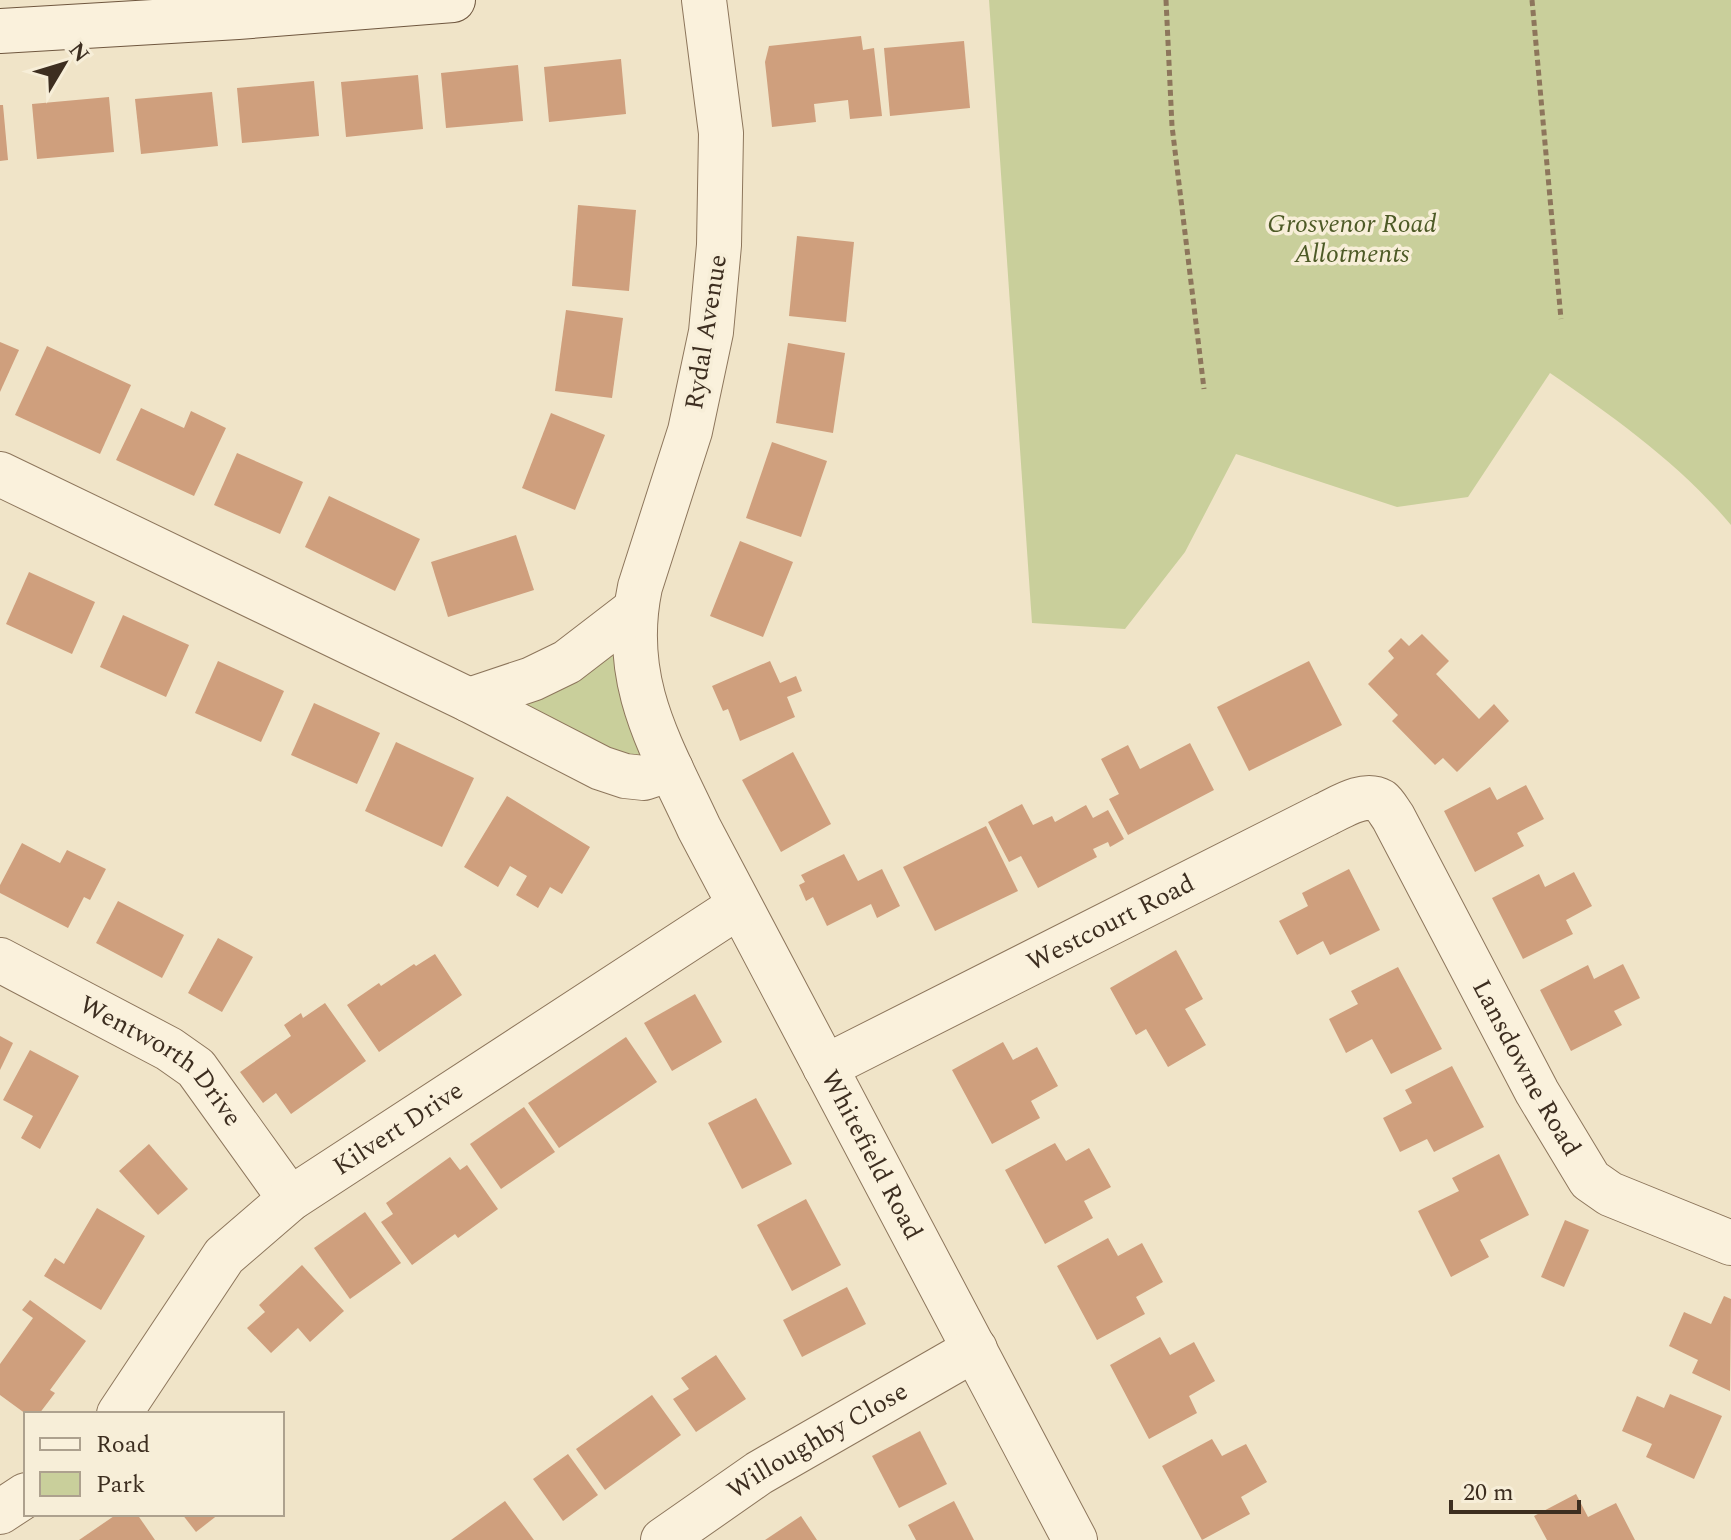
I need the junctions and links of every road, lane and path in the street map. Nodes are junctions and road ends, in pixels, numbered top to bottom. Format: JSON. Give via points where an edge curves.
{"nodes":[{"id":1,"x":453,"y":0,"type":"edge"},
{"id":2,"x":704,"y":0,"type":"edge"},
{"id":3,"x":1166,"y":0,"type":"edge"},
{"id":4,"x":1532,"y":0,"type":"edge"},
{"id":5,"x":238,"y":9,"type":"edge"},
{"id":6,"x":0,"y":31,"type":"edge"},
{"id":7,"x":1561,"y":319,"type":"dead end"},
{"id":8,"x":1204,"y":389,"type":"dead end"},
{"id":9,"x":0,"y":474,"type":"edge"},
{"id":10,"x":636,"y":609,"type":"junction"},
{"id":11,"x":469,"y":700,"type":"junction"},
{"id":12,"x":671,"y":769,"type":"junction"},
{"id":13,"x":1393,"y":817,"type":"joint"},
{"id":14,"x":739,"y":906,"type":"junction"},
{"id":15,"x":0,"y":960,"type":"edge"},
{"id":16,"x":825,"y":1067,"type":"junction"},
{"id":17,"x":290,"y":1199,"type":"junction"},
{"id":18,"x":1731,"y":1243,"type":"edge"},
{"id":19,"x":975,"y":1349,"type":"junction"},
{"id":20,"x":120,"y":1412,"type":"edge"},
{"id":21,"x":24,"y":1496,"type":"edge"},
{"id":22,"x":0,"y":1512,"type":"edge"},
{"id":23,"x":663,"y":1540,"type":"edge"},
{"id":24,"x":1075,"y":1540,"type":"edge"}],
"edges":[{"from":1,"to":5,"type":"street"},
{"from":2,"to":10,"type":"street","name":"Rydal Avenue","via":[[721,133],[711,332],[690,431]]},
{"from":3,"to":8,"type":"path","via":[[1172,126]]},
{"from":4,"to":7,"type":"path"},
{"from":5,"to":6,"type":"street"},
{"from":9,"to":11,"type":"street"},
{"from":10,"to":11,"type":"street","via":[[567,662]]},
{"from":10,"to":12,"type":"street","name":"Rydal Avenue","via":[[633,642],[639,686]]},
{"from":11,"to":12,"type":"street","via":[[601,768],[644,778]]},
{"from":12,"to":14,"type":"street","name":"Whitefield Road"},
{"from":13,"to":16,"type":"street","name":"Westcourt Road","via":[[1381,802],[1354,801]]},
{"from":13,"to":18,"type":"street","name":"Lansdowne Road","via":[[1537,1092],[1590,1180],[1610,1194]]},
{"from":14,"to":16,"type":"street","name":"Whitefield Road"},
{"from":14,"to":17,"type":"street","name":"Kilvert Drive"},
{"from":15,"to":17,"type":"street","name":"Wentworth Drive","via":[[196,1068]]},
{"from":16,"to":19,"type":"street","name":"Whitefield Road"},
{"from":17,"to":20,"type":"street","name":"Kilvert Drive","via":[[224,1256]]},
{"from":19,"to":23,"type":"street","name":"Willoughby Close","via":[[759,1473]]},
{"from":19,"to":24,"type":"street","name":"Whitefield Road"},
{"from":21,"to":22,"type":"street"}]}
